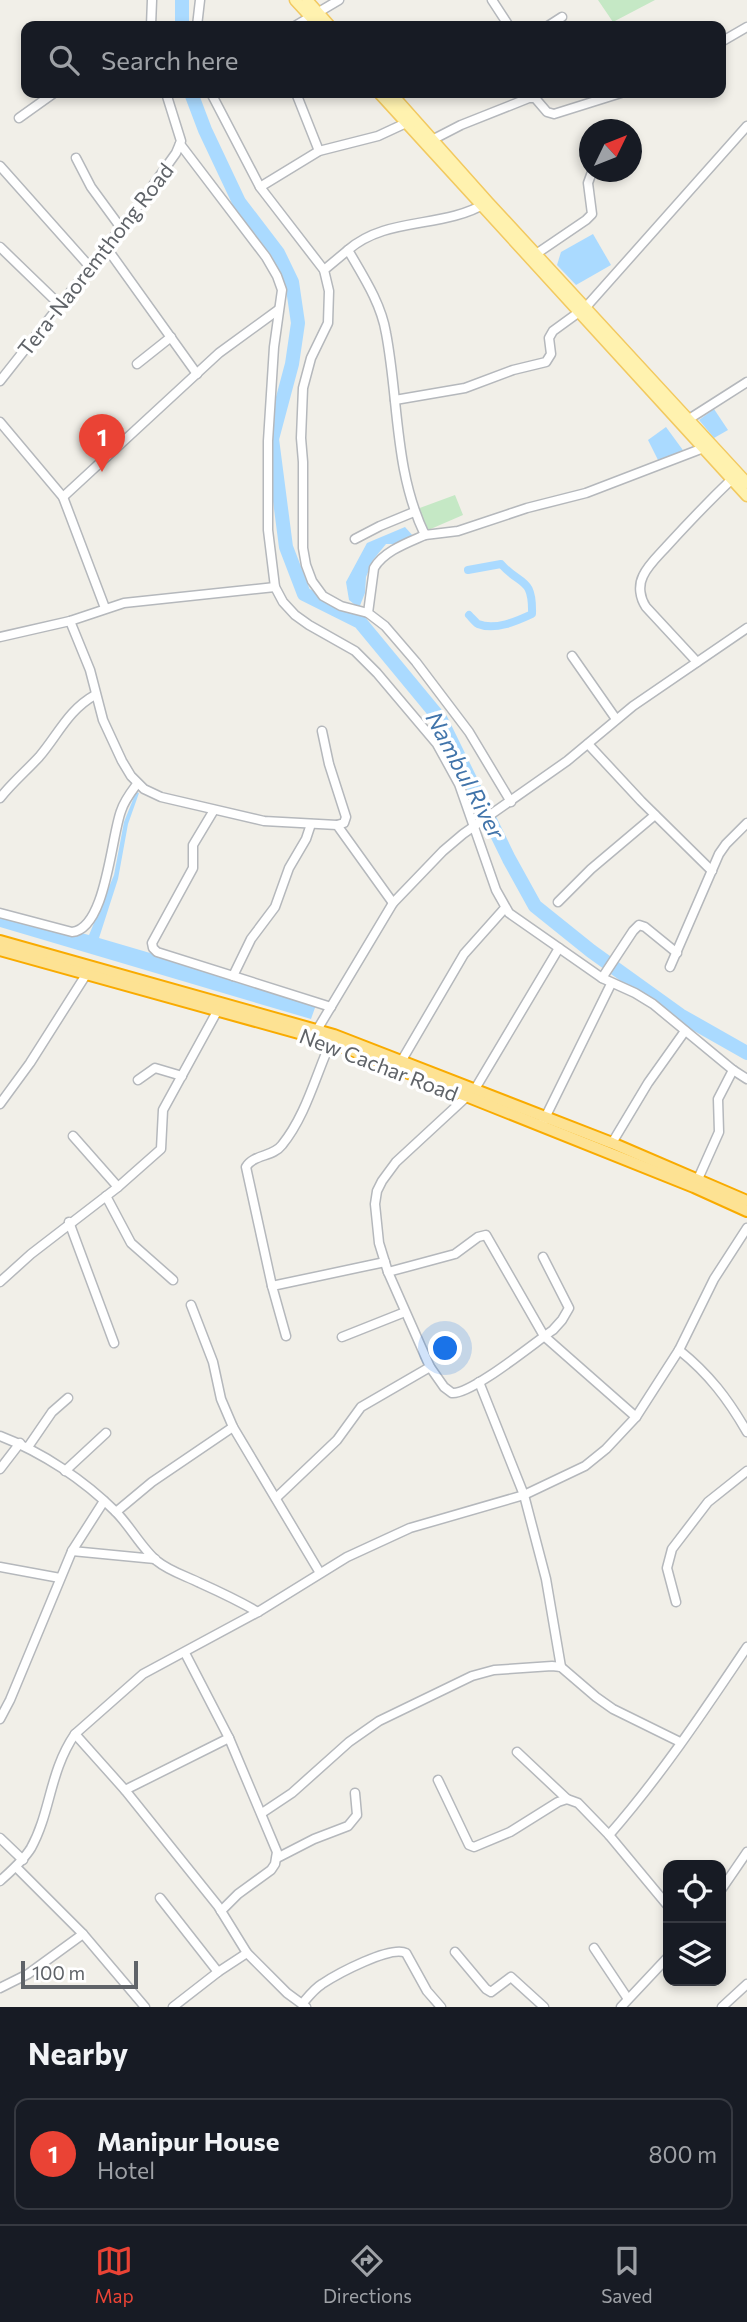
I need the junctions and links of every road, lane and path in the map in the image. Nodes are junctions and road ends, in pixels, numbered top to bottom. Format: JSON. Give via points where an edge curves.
{"nodes":[{"id":1,"x":152,"y":0,"type":"edge"},
{"id":2,"x":200,"y":0,"type":"edge"},
{"id":3,"x":295,"y":0,"type":"edge"},
{"id":4,"x":307,"y":0,"type":"edge"},
{"id":5,"x":339,"y":0,"type":"edge"},
{"id":6,"x":492,"y":0,"type":"edge"},
{"id":7,"x":314,"y":14,"type":"junction"},
{"id":8,"x":562,"y":17,"type":"dead end"},
{"id":9,"x":149,"y":21,"type":"edge"},
{"id":10,"x":198,"y":21,"type":"edge"},
{"id":11,"x":303,"y":21,"type":"edge"},
{"id":12,"x":317,"y":21,"type":"edge"},
{"id":13,"x":323,"y":21,"type":"edge"},
{"id":14,"x":506,"y":21,"type":"edge"},
{"id":15,"x":556,"y":21,"type":"edge"},
{"id":16,"x":747,"y":27,"type":"edge"},
{"id":17,"x":726,"y":39,"type":"edge"},
{"id":18,"x":47,"y":98,"type":"edge"},
{"id":19,"x":168,"y":98,"type":"edge"},
{"id":20,"x":214,"y":98,"type":"edge"},
{"id":21,"x":298,"y":98,"type":"edge"},
{"id":22,"x":384,"y":98,"type":"edge"},
{"id":23,"x":397,"y":98,"type":"edge"},
{"id":24,"x":529,"y":98,"type":"edge"},
{"id":25,"x":529,"y":98,"type":"edge"},
{"id":26,"x":605,"y":98,"type":"edge"},
{"id":27,"x":19,"y":118,"type":"dead end"},
{"id":28,"x":406,"y":123,"type":"junction"},
{"id":29,"x":747,"y":127,"type":"edge"},
{"id":30,"x":428,"y":142,"type":"junction"},
{"id":31,"x":180,"y":144,"type":"junction"},
{"id":32,"x":319,"y":150,"type":"junction"},
{"id":33,"x":76,"y":158,"type":"dead end"},
{"id":34,"x":0,"y":166,"type":"edge"},
{"id":35,"x":588,"y":182,"type":"edge"},
{"id":36,"x":260,"y":187,"type":"junction"},
{"id":37,"x":485,"y":204,"type":"junction"},
{"id":38,"x":121,"y":228,"type":"junction"},
{"id":39,"x":0,"y":247,"type":"edge"},
{"id":40,"x":106,"y":247,"type":"junction"},
{"id":41,"x":348,"y":250,"type":"junction"},
{"id":42,"x":536,"y":254,"type":"junction"},
{"id":43,"x":90,"y":267,"type":"junction"},
{"id":44,"x":324,"y":270,"type":"junction"},
{"id":45,"x":61,"y":306,"type":"junction"},
{"id":46,"x":278,"y":310,"type":"junction"},
{"id":47,"x":582,"y":310,"type":"junction"},
{"id":48,"x":171,"y":337,"type":"junction"},
{"id":49,"x":137,"y":364,"type":"dead end"},
{"id":50,"x":198,"y":374,"type":"junction"},
{"id":51,"x":0,"y":381,"type":"edge"},
{"id":52,"x":747,"y":382,"type":"edge"},
{"id":53,"x":396,"y":400,"type":"junction"},
{"id":54,"x":689,"y":419,"type":"junction"},
{"id":55,"x":0,"y":422,"type":"edge"},
{"id":56,"x":708,"y":446,"type":"junction"},
{"id":57,"x":732,"y":479,"type":"junction"},
{"id":58,"x":747,"y":484,"type":"edge"},
{"id":59,"x":747,"y":496,"type":"edge"},
{"id":60,"x":64,"y":497,"type":"junction"},
{"id":61,"x":414,"y":512,"type":"junction"},
{"id":62,"x":425,"y":535,"type":"junction"},
{"id":63,"x":355,"y":539,"type":"dead end"},
{"id":64,"x":275,"y":587,"type":"junction"},
{"id":65,"x":105,"y":608,"type":"junction"},
{"id":66,"x":368,"y":613,"type":"junction"},
{"id":67,"x":70,"y":621,"type":"junction"},
{"id":68,"x":747,"y":628,"type":"edge"},
{"id":69,"x":0,"y":637,"type":"edge"},
{"id":70,"x":572,"y":656,"type":"dead end"},
{"id":71,"x":697,"y":662,"type":"junction"},
{"id":72,"x":95,"y":695,"type":"junction"},
{"id":73,"x":616,"y":719,"type":"junction"},
{"id":74,"x":322,"y":731,"type":"dead end"},
{"id":75,"x":588,"y":744,"type":"junction"},
{"id":76,"x":137,"y":784,"type":"junction"},
{"id":77,"x":0,"y":798,"type":"edge"},
{"id":78,"x":511,"y":802,"type":"junction"},
{"id":79,"x":214,"y":810,"type":"junction"},
{"id":80,"x":655,"y":815,"type":"junction"},
{"id":81,"x":311,"y":824,"type":"junction"},
{"id":82,"x":478,"y":824,"type":"junction"},
{"id":83,"x":747,"y":824,"type":"edge"},
{"id":84,"x":337,"y":825,"type":"junction"},
{"id":85,"x":712,"y":871,"type":"junction"},
{"id":86,"x":558,"y":902,"type":"dead end"},
{"id":87,"x":393,"y":903,"type":"junction"},
{"id":88,"x":505,"y":908,"type":"junction"},
{"id":89,"x":0,"y":913,"type":"edge"},
{"id":90,"x":0,"y":941,"type":"edge"},
{"id":91,"x":559,"y":948,"type":"junction"},
{"id":92,"x":0,"y":950,"type":"edge"},
{"id":93,"x":677,"y":953,"type":"junction"},
{"id":94,"x":670,"y":967,"type":"dead end"},
{"id":95,"x":89,"y":971,"type":"junction"},
{"id":96,"x":233,"y":976,"type":"junction"},
{"id":97,"x":603,"y":976,"type":"junction"},
{"id":98,"x":611,"y":984,"type":"junction"},
{"id":99,"x":220,"y":1007,"type":"junction"},
{"id":100,"x":331,"y":1007,"type":"junction"},
{"id":101,"x":685,"y":1031,"type":"junction"},
{"id":102,"x":315,"y":1033,"type":"junction"},
{"id":103,"x":332,"y":1038,"type":"junction"},
{"id":104,"x":402,"y":1060,"type":"junction"},
{"id":105,"x":733,"y":1070,"type":"junction"},
{"id":106,"x":182,"y":1076,"type":"junction"},
{"id":107,"x":747,"y":1079,"type":"edge"},
{"id":108,"x":138,"y":1080,"type":"dead end"},
{"id":109,"x":475,"y":1089,"type":"junction"},
{"id":110,"x":466,"y":1097,"type":"junction"},
{"id":111,"x":0,"y":1104,"type":"edge"},
{"id":112,"x":544,"y":1121,"type":"junction"},
{"id":113,"x":74,"y":1136,"type":"dead end"},
{"id":114,"x":612,"y":1143,"type":"junction"},
{"id":115,"x":629,"y":1156,"type":"junction"},
{"id":116,"x":698,"y":1179,"type":"junction"},
{"id":117,"x":118,"y":1187,"type":"junction"},
{"id":118,"x":106,"y":1196,"type":"junction"},
{"id":119,"x":747,"y":1201,"type":"edge"},
{"id":120,"x":747,"y":1211,"type":"edge"},
{"id":121,"x":69,"y":1222,"type":"junction"},
{"id":122,"x":747,"y":1228,"type":"edge"},
{"id":123,"x":543,"y":1257,"type":"dead end"},
{"id":124,"x":385,"y":1262,"type":"junction"},
{"id":125,"x":388,"y":1272,"type":"junction"},
{"id":126,"x":173,"y":1280,"type":"dead end"},
{"id":127,"x":0,"y":1282,"type":"edge"},
{"id":128,"x":272,"y":1286,"type":"junction"},
{"id":129,"x":191,"y":1305,"type":"dead end"},
{"id":130,"x":405,"y":1312,"type":"junction"},
{"id":131,"x":286,"y":1336,"type":"dead end"},
{"id":132,"x":544,"y":1336,"type":"junction"},
{"id":133,"x":342,"y":1337,"type":"dead end"},
{"id":134,"x":114,"y":1343,"type":"dead end"},
{"id":135,"x":679,"y":1350,"type":"junction"},
{"id":136,"x":430,"y":1367,"type":"junction"},
{"id":137,"x":479,"y":1382,"type":"junction"},
{"id":138,"x":68,"y":1398,"type":"dead end"},
{"id":139,"x":636,"y":1417,"type":"junction"},
{"id":140,"x":233,"y":1427,"type":"junction"},
{"id":141,"x":747,"y":1432,"type":"edge"},
{"id":142,"x":106,"y":1433,"type":"dead end"},
{"id":143,"x":0,"y":1436,"type":"edge"},
{"id":144,"x":24,"y":1445,"type":"junction"},
{"id":145,"x":0,"y":1469,"type":"edge"},
{"id":146,"x":65,"y":1471,"type":"junction"},
{"id":147,"x":747,"y":1471,"type":"edge"},
{"id":148,"x":524,"y":1495,"type":"junction"},
{"id":149,"x":276,"y":1498,"type":"junction"},
{"id":150,"x":104,"y":1502,"type":"junction"},
{"id":151,"x":116,"y":1512,"type":"junction"},
{"id":152,"x":72,"y":1551,"type":"junction"},
{"id":153,"x":155,"y":1559,"type":"junction"},
{"id":154,"x":0,"y":1567,"type":"edge"},
{"id":155,"x":320,"y":1573,"type":"junction"},
{"id":156,"x":60,"y":1578,"type":"junction"},
{"id":157,"x":676,"y":1602,"type":"dead end"},
{"id":158,"x":258,"y":1612,"type":"junction"},
{"id":159,"x":747,"y":1647,"type":"edge"},
{"id":160,"x":185,"y":1653,"type":"junction"},
{"id":161,"x":561,"y":1667,"type":"junction"},
{"id":162,"x":0,"y":1718,"type":"edge"},
{"id":163,"x":75,"y":1734,"type":"junction"},
{"id":164,"x":229,"y":1738,"type":"junction"},
{"id":165,"x":680,"y":1742,"type":"junction"},
{"id":166,"x":517,"y":1752,"type":"dead end"},
{"id":167,"x":438,"y":1780,"type":"dead end"},
{"id":168,"x":125,"y":1790,"type":"junction"},
{"id":169,"x":355,"y":1793,"type":"dead end"},
{"id":170,"x":567,"y":1799,"type":"junction"},
{"id":171,"x":262,"y":1813,"type":"junction"},
{"id":172,"x":610,"y":1835,"type":"junction"},
{"id":173,"x":0,"y":1838,"type":"edge"},
{"id":174,"x":747,"y":1852,"type":"edge"},
{"id":175,"x":277,"y":1858,"type":"junction"},
{"id":176,"x":19,"y":1863,"type":"junction"},
{"id":177,"x":0,"y":1881,"type":"edge"},
{"id":178,"x":726,"y":1883,"type":"edge"},
{"id":179,"x":160,"y":1898,"type":"dead end"},
{"id":180,"x":663,"y":1900,"type":"edge"},
{"id":181,"x":221,"y":1911,"type":"junction"},
{"id":182,"x":83,"y":1934,"type":"junction"},
{"id":183,"x":594,"y":1948,"type":"dead end"},
{"id":184,"x":455,"y":1952,"type":"dead end"},
{"id":185,"x":247,"y":1953,"type":"junction"},
{"id":186,"x":663,"y":1962,"type":"edge"},
{"id":187,"x":218,"y":1972,"type":"junction"},
{"id":188,"x":747,"y":1984,"type":"edge"},
{"id":189,"x":0,"y":1988,"type":"edge"},
{"id":190,"x":628,"y":1999,"type":"junction"},
{"id":191,"x":304,"y":2005,"type":"edge"},
{"id":192,"x":145,"y":2007,"type":"edge"},
{"id":193,"x":173,"y":2007,"type":"edge"},
{"id":194,"x":441,"y":2007,"type":"edge"},
{"id":195,"x":544,"y":2007,"type":"edge"},
{"id":196,"x":621,"y":2007,"type":"edge"},
{"id":197,"x":722,"y":2007,"type":"edge"}],
"edges":[{"from":1,"to":9,"type":"street"},
{"from":2,"to":10,"type":"street"},
{"from":3,"to":7,"type":"main road"},
{"from":4,"to":7,"type":"main road"},
{"from":5,"to":7,"type":"street"},
{"from":6,"to":14,"type":"street"},
{"from":7,"to":11,"type":"street"},
{"from":7,"to":12,"type":"main road"},
{"from":7,"to":13,"type":"main road"},
{"from":8,"to":15,"type":"street"},
{"from":16,"to":17,"type":"street"},
{"from":18,"to":27,"type":"street"},
{"from":19,"to":31,"type":"street","name":"Tera-Naoremthong Road"},
{"from":20,"to":36,"type":"street"},
{"from":21,"to":32,"type":"street"},
{"from":22,"to":28,"type":"main road"},
{"from":23,"to":30,"type":"main road"},
{"from":24,"to":26,"type":"street","via":[[554,114]]},
{"from":25,"to":30,"type":"street"},
{"from":28,"to":30,"type":"main road"},
{"from":28,"to":32,"type":"street","via":[[378,136]]},
{"from":29,"to":47,"type":"street"},
{"from":30,"to":37,"type":"main road"},
{"from":31,"to":38,"type":"street","name":"Tera-Naoremthong Road"},
{"from":31,"to":46,"type":"street","via":[[277,276],[282,290]]},
{"from":32,"to":36,"type":"street"},
{"from":33,"to":38,"type":"street"},
{"from":34,"to":43,"type":"street"},
{"from":35,"to":42,"type":"street","via":[[592,214]]},
{"from":36,"to":44,"type":"street"},
{"from":37,"to":41,"type":"street","via":[[460,215],[373,233]]},
{"from":37,"to":42,"type":"main road"},
{"from":37,"to":47,"type":"main road"},
{"from":38,"to":40,"type":"street","name":"Tera-Naoremthong Road"},
{"from":39,"to":45,"type":"street"},
{"from":40,"to":43,"type":"street","name":"Tera-Naoremthong Road"},
{"from":40,"to":48,"type":"street"},
{"from":41,"to":44,"type":"street"},
{"from":41,"to":53,"type":"street","via":[[380,313]]},
{"from":42,"to":47,"type":"main road"},
{"from":43,"to":45,"type":"street","name":"Tera-Naoremthong Road"},
{"from":44,"to":66,"type":"street","via":[[328,323],[303,388],[303,548],[312,581],[323,596]]},
{"from":45,"to":51,"type":"street","name":"Tera-Naoremthong Road"},
{"from":46,"to":50,"type":"street"},
{"from":46,"to":64,"type":"street","via":[[268,441],[268,530]]},
{"from":47,"to":53,"type":"street","via":[[550,334],[551,354],[546,362],[465,388]]},
{"from":47,"to":54,"type":"main road"},
{"from":47,"to":56,"type":"main road"},
{"from":48,"to":49,"type":"street"},
{"from":48,"to":50,"type":"street"},
{"from":50,"to":60,"type":"street"},
{"from":52,"to":54,"type":"street"},
{"from":53,"to":61,"type":"street","via":[[404,476]]},
{"from":54,"to":56,"type":"main road"},
{"from":55,"to":60,"type":"street"},
{"from":56,"to":57,"type":"main road"},
{"from":56,"to":58,"type":"main road"},
{"from":56,"to":62,"type":"street","via":[[586,493],[458,531]]},
{"from":57,"to":59,"type":"main road"},
{"from":57,"to":71,"type":"street","via":[[654,561],[641,582],[646,607]]},
{"from":60,"to":65,"type":"street"},
{"from":61,"to":62,"type":"street"},
{"from":61,"to":63,"type":"street"},
{"from":62,"to":66,"type":"street","via":[[377,563]]},
{"from":64,"to":65,"type":"street"},
{"from":64,"to":82,"type":"street","via":[[295,615],[355,651],[411,712],[447,760]]},
{"from":65,"to":67,"type":"street"},
{"from":66,"to":78,"type":"street","via":[[416,662],[469,732]]},
{"from":67,"to":69,"type":"street"},
{"from":67,"to":72,"type":"street"},
{"from":68,"to":71,"type":"street"},
{"from":70,"to":73,"type":"street"},
{"from":71,"to":73,"type":"street"},
{"from":72,"to":76,"type":"street","via":[[119,755]]},
{"from":72,"to":77,"type":"street","via":[[70,715],[41,755]]},
{"from":73,"to":75,"type":"street"},
{"from":74,"to":84,"type":"street","via":[[346,817]]},
{"from":75,"to":78,"type":"street"},
{"from":75,"to":80,"type":"street"},
{"from":76,"to":79,"type":"street","via":[[153,795]]},
{"from":76,"to":89,"type":"street","via":[[121,810],[101,896],[84,927],[72,932]]},
{"from":78,"to":82,"type":"street"},
{"from":79,"to":81,"type":"street","via":[[264,821]]},
{"from":79,"to":96,"type":"street","via":[[193,845],[192,870],[152,946],[158,952]]},
{"from":80,"to":85,"type":"street"},
{"from":80,"to":86,"type":"street"},
{"from":81,"to":84,"type":"street"},
{"from":81,"to":96,"type":"street","via":[[275,907],[251,939]]},
{"from":82,"to":87,"type":"street","via":[[443,850]]},
{"from":82,"to":88,"type":"street"},
{"from":83,"to":85,"type":"street","via":[[726,844]]},
{"from":84,"to":87,"type":"street"},
{"from":85,"to":93,"type":"street"},
{"from":87,"to":100,"type":"street"},
{"from":88,"to":91,"type":"street"},
{"from":88,"to":104,"type":"street","via":[[464,954]]},
{"from":90,"to":95,"type":"highway","name":"New Cachar Road"},
{"from":91,"to":97,"type":"street"},
{"from":91,"to":109,"type":"street"},
{"from":92,"to":95,"type":"highway","name":"New Cachar Road"},
{"from":93,"to":94,"type":"street"},
{"from":93,"to":97,"type":"street","via":[[639,925]]},
{"from":95,"to":99,"type":"highway","name":"New Cachar Road"},
{"from":95,"to":111,"type":"street"},
{"from":96,"to":100,"type":"street"},
{"from":97,"to":98,"type":"street"},
{"from":98,"to":101,"type":"street","via":[[653,1004]]},
{"from":98,"to":112,"type":"street"},
{"from":99,"to":102,"type":"highway","name":"New Cachar Road"},
{"from":99,"to":106,"type":"street"},
{"from":100,"to":102,"type":"street"},
{"from":101,"to":105,"type":"street"},
{"from":101,"to":114,"type":"street"},
{"from":102,"to":103,"type":"highway","name":"New Cachar Road"},
{"from":103,"to":104,"type":"highway","name":"New Cachar Road"},
{"from":103,"to":110,"type":"highway","name":"New Cachar Road"},
{"from":103,"to":128,"type":"street","via":[[308,1098],[282,1145],[246,1167]]},
{"from":104,"to":109,"type":"highway","name":"New Cachar Road"},
{"from":105,"to":107,"type":"street"},
{"from":105,"to":116,"type":"street","via":[[718,1099],[719,1132]]},
{"from":106,"to":108,"type":"street","via":[[155,1068]]},
{"from":106,"to":117,"type":"street","via":[[163,1110],[161,1149]]},
{"from":109,"to":110,"type":"street"},
{"from":109,"to":112,"type":"highway","name":"New Cachar Road"},
{"from":110,"to":112,"type":"highway","name":"New Cachar Road"},
{"from":110,"to":124,"type":"street","via":[[396,1162],[382,1181],[375,1204]]},
{"from":112,"to":114,"type":"highway","name":"New Cachar Road"},
{"from":112,"to":115,"type":"highway","name":"New Cachar Road"},
{"from":113,"to":117,"type":"street"},
{"from":114,"to":115,"type":"highway","name":"New Cachar Road"},
{"from":115,"to":116,"type":"highway","name":"New Cachar Road"},
{"from":115,"to":120,"type":"highway","name":"New Cachar Road"},
{"from":116,"to":119,"type":"highway","name":"New Cachar Road"},
{"from":117,"to":118,"type":"street"},
{"from":118,"to":121,"type":"street"},
{"from":118,"to":126,"type":"street","via":[[131,1243]]},
{"from":121,"to":127,"type":"street"},
{"from":121,"to":134,"type":"street"},
{"from":122,"to":135,"type":"street","via":[[714,1279]]},
{"from":123,"to":132,"type":"street","via":[[569,1308]]},
{"from":124,"to":125,"type":"street"},
{"from":124,"to":128,"type":"street"},
{"from":125,"to":130,"type":"street"},
{"from":125,"to":132,"type":"street","via":[[455,1254],[486,1235]]},
{"from":128,"to":131,"type":"street"},
{"from":129,"to":140,"type":"street"},
{"from":130,"to":133,"type":"street"},
{"from":130,"to":136,"type":"street"},
{"from":132,"to":137,"type":"street"},
{"from":132,"to":139,"type":"street"},
{"from":135,"to":139,"type":"street"},
{"from":135,"to":141,"type":"street","via":[[702,1368]]},
{"from":136,"to":137,"type":"street","via":[[452,1393]]},
{"from":136,"to":149,"type":"street","via":[[361,1406],[337,1440]]},
{"from":137,"to":148,"type":"street"},
{"from":138,"to":144,"type":"street"},
{"from":139,"to":148,"type":"street","via":[[585,1466]]},
{"from":140,"to":149,"type":"street"},
{"from":140,"to":151,"type":"street"},
{"from":142,"to":146,"type":"street"},
{"from":143,"to":144,"type":"street"},
{"from":144,"to":145,"type":"street"},
{"from":144,"to":146,"type":"street"},
{"from":146,"to":150,"type":"street"},
{"from":147,"to":157,"type":"street","via":[[708,1502],[672,1549],[667,1569]]},
{"from":148,"to":155,"type":"street","via":[[410,1528]]},
{"from":148,"to":161,"type":"street","via":[[546,1580]]},
{"from":149,"to":155,"type":"street"},
{"from":150,"to":151,"type":"street"},
{"from":150,"to":152,"type":"street"},
{"from":151,"to":153,"type":"street"},
{"from":152,"to":153,"type":"street"},
{"from":152,"to":156,"type":"street"},
{"from":153,"to":158,"type":"street"},
{"from":154,"to":156,"type":"street"},
{"from":155,"to":158,"type":"street"},
{"from":156,"to":162,"type":"street"},
{"from":158,"to":160,"type":"street"},
{"from":159,"to":165,"type":"street"},
{"from":160,"to":163,"type":"street","via":[[144,1674]]},
{"from":160,"to":164,"type":"street"},
{"from":161,"to":165,"type":"street","via":[[613,1709]]},
{"from":161,"to":171,"type":"street","via":[[484,1672],[379,1721]]},
{"from":163,"to":168,"type":"street"},
{"from":163,"to":176,"type":"street","via":[[58,1763],[35,1838]]},
{"from":164,"to":168,"type":"street"},
{"from":164,"to":171,"type":"street"},
{"from":165,"to":172,"type":"street"},
{"from":166,"to":170,"type":"street"},
{"from":167,"to":170,"type":"street","via":[[474,1847]]},
{"from":168,"to":181,"type":"street"},
{"from":169,"to":175,"type":"street","via":[[357,1815],[348,1826]]},
{"from":170,"to":172,"type":"street","via":[[578,1803]]},
{"from":171,"to":175,"type":"street"},
{"from":172,"to":180,"type":"street"},
{"from":173,"to":176,"type":"street"},
{"from":174,"to":178,"type":"street"},
{"from":175,"to":181,"type":"street","via":[[271,1870]]},
{"from":176,"to":177,"type":"street"},
{"from":176,"to":182,"type":"street"},
{"from":179,"to":187,"type":"street"},
{"from":181,"to":185,"type":"street"},
{"from":182,"to":189,"type":"street"},
{"from":182,"to":192,"type":"street"},
{"from":183,"to":190,"type":"street"},
{"from":184,"to":195,"type":"street","via":[[486,1989],[491,1992],[511,1977]]},
{"from":185,"to":187,"type":"street"},
{"from":185,"to":191,"type":"street"},
{"from":186,"to":190,"type":"street"},
{"from":187,"to":193,"type":"street"},
{"from":188,"to":197,"type":"street"},
{"from":190,"to":196,"type":"street"},
{"from":191,"to":194,"type":"street","via":[[315,1989],[332,1978],[387,1952],[399,1951],[406,1953]]}]}
